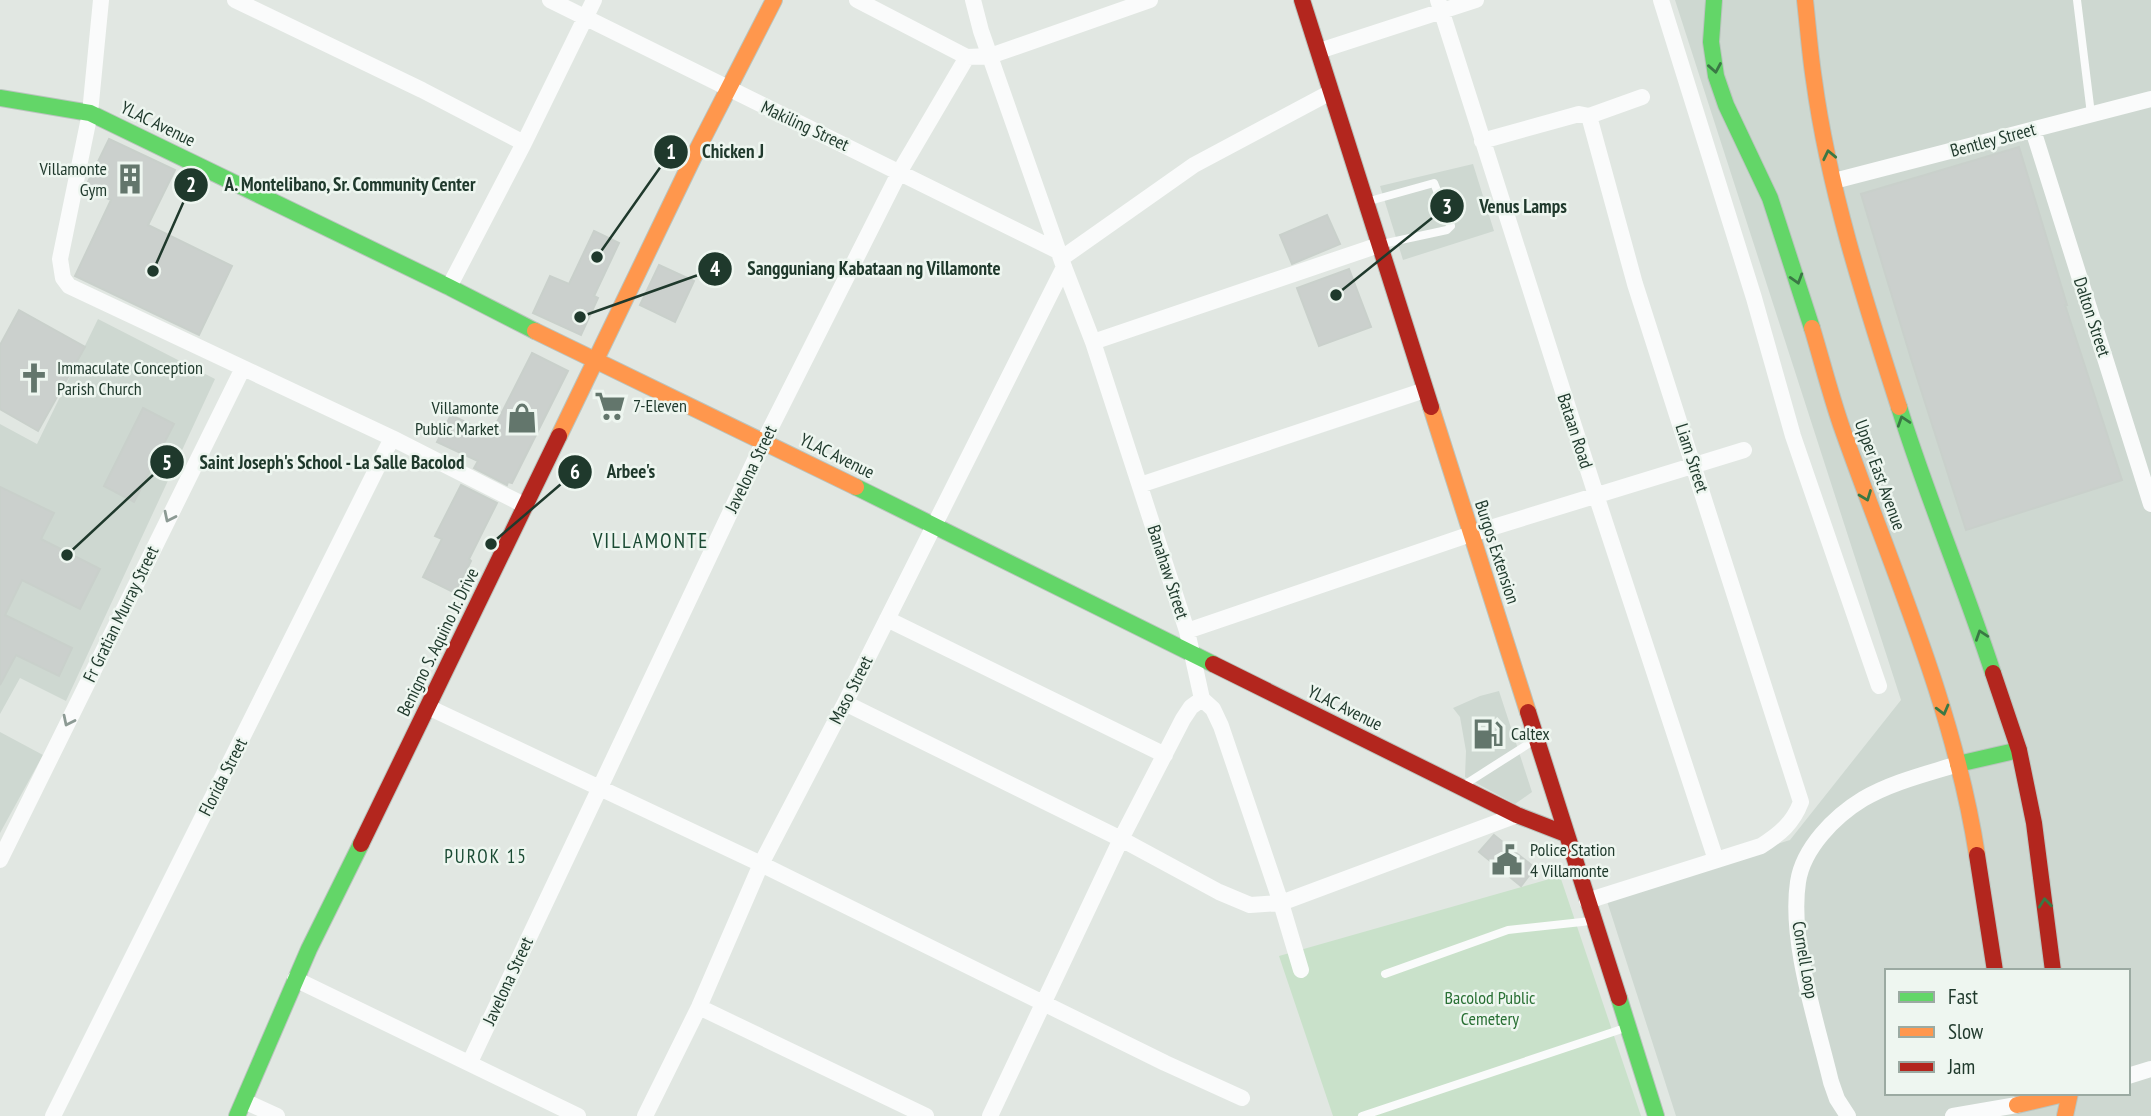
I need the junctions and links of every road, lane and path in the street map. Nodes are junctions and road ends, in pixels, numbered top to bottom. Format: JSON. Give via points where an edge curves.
{"nodes":[{"id":1,"x":101,"y":0,"type":"edge"},
{"id":2,"x":235,"y":0,"type":"edge"},
{"id":3,"x":550,"y":0,"type":"edge"},
{"id":4,"x":594,"y":0,"type":"edge"},
{"id":5,"x":774,"y":0,"type":"edge"},
{"id":6,"x":857,"y":0,"type":"edge"},
{"id":7,"x":973,"y":0,"type":"edge"},
{"id":8,"x":1150,"y":0,"type":"edge"},
{"id":9,"x":1302,"y":0,"type":"edge"},
{"id":10,"x":1476,"y":0,"type":"edge"},
{"id":11,"x":1661,"y":0,"type":"edge"},
{"id":12,"x":1714,"y":0,"type":"edge"},
{"id":13,"x":1805,"y":0,"type":"edge"},
{"id":14,"x":2077,"y":0,"type":"edge"},
{"id":15,"x":1440,"y":5,"type":"edge"},
{"id":16,"x":586,"y":18,"type":"junction"},
{"id":17,"x":1319,"y":51,"type":"junction"},
{"id":18,"x":990,"y":56,"type":"junction"},
{"id":19,"x":967,"y":57,"type":"junction"},
{"id":20,"x":729,"y":90,"type":"junction"},
{"id":21,"x":1331,"y":92,"type":"junction"},
{"id":22,"x":1642,"y":96,"type":"dead end"},
{"id":23,"x":0,"y":97,"type":"edge"},
{"id":24,"x":2151,"y":99,"type":"edge"},
{"id":25,"x":90,"y":113,"type":"junction"},
{"id":26,"x":2091,"y":114,"type":"junction"},
{"id":27,"x":1589,"y":116,"type":"junction"},
{"id":28,"x":2033,"y":130,"type":"junction"},
{"id":29,"x":1482,"y":141,"type":"junction"},
{"id":30,"x":524,"y":143,"type":"junction"},
{"id":31,"x":900,"y":171,"type":"junction"},
{"id":32,"x":1834,"y":181,"type":"junction"},
{"id":33,"x":1366,"y":202,"type":"junction"},
{"id":34,"x":1379,"y":245,"type":"junction"},
{"id":35,"x":1062,"y":259,"type":"junction"},
{"id":36,"x":449,"y":287,"type":"junction"},
{"id":37,"x":1093,"y":342,"type":"junction"},
{"id":38,"x":595,"y":362,"type":"junction"},
{"id":39,"x":243,"y":368,"type":"junction"},
{"id":40,"x":1425,"y":390,"type":"junction"},
{"id":41,"x":392,"y":438,"type":"junction"},
{"id":42,"x":764,"y":441,"type":"junction"},
{"id":43,"x":1744,"y":450,"type":"dead end"},
{"id":44,"x":1694,"y":465,"type":"junction"},
{"id":45,"x":1140,"y":485,"type":"junction"},
{"id":46,"x":1596,"y":495,"type":"junction"},
{"id":47,"x":2151,"y":504,"type":"edge"},
{"id":48,"x":524,"y":505,"type":"junction"},
{"id":49,"x":933,"y":525,"type":"junction"},
{"id":50,"x":1471,"y":534,"type":"junction"},
{"id":51,"x":887,"y":619,"type":"junction"},
{"id":52,"x":1187,"y":631,"type":"junction"},
{"id":53,"x":1194,"y":656,"type":"junction"},
{"id":54,"x":1879,"y":686,"type":"dead end"},
{"id":55,"x":1202,"y":699,"type":"junction"},
{"id":56,"x":845,"y":703,"type":"junction"},
{"id":57,"x":428,"y":707,"type":"junction"},
{"id":58,"x":1536,"y":738,"type":"junction"},
{"id":59,"x":2019,"y":750,"type":"junction"},
{"id":60,"x":1165,"y":755,"type":"junction"},
{"id":61,"x":1958,"y":764,"type":"junction"},
{"id":62,"x":1461,"y":786,"type":"junction"},
{"id":63,"x":599,"y":789,"type":"junction"},
{"id":64,"x":1517,"y":815,"type":"junction"},
{"id":65,"x":1566,"y":834,"type":"junction"},
{"id":66,"x":1121,"y":839,"type":"junction"},
{"id":67,"x":0,"y":860,"type":"edge"},
{"id":68,"x":1716,"y":860,"type":"junction"},
{"id":69,"x":761,"y":864,"type":"junction"},
{"id":70,"x":1587,"y":901,"type":"junction"},
{"id":71,"x":1280,"y":902,"type":"junction"},
{"id":72,"x":1594,"y":920,"type":"junction"},
{"id":73,"x":1995,"y":969,"type":"edge"},
{"id":74,"x":2053,"y":969,"type":"edge"},
{"id":75,"x":1301,"y":970,"type":"dead end"},
{"id":76,"x":1385,"y":974,"type":"dead end"},
{"id":77,"x":295,"y":979,"type":"junction"},
{"id":78,"x":1045,"y":1003,"type":"junction"},
{"id":79,"x":699,"y":1007,"type":"junction"},
{"id":80,"x":1628,"y":1027,"type":"junction"},
{"id":81,"x":470,"y":1062,"type":"junction"},
{"id":82,"x":2151,"y":1069,"type":"edge"},
{"id":83,"x":2130,"y":1075,"type":"edge"},
{"id":84,"x":2060,"y":1095,"type":"edge"},
{"id":85,"x":2069,"y":1095,"type":"edge"},
{"id":86,"x":1242,"y":1098,"type":"dead end"},
{"id":87,"x":2018,"y":1105,"type":"edge"},
{"id":88,"x":241,"y":1108,"type":"edge"},
{"id":89,"x":53,"y":1116,"type":"edge"},
{"id":90,"x":277,"y":1116,"type":"edge"},
{"id":91,"x":578,"y":1116,"type":"edge"},
{"id":92,"x":645,"y":1116,"type":"edge"},
{"id":93,"x":926,"y":1116,"type":"edge"},
{"id":94,"x":990,"y":1116,"type":"edge"},
{"id":95,"x":1363,"y":1116,"type":"edge"},
{"id":96,"x":1656,"y":1116,"type":"edge"},
{"id":97,"x":1848,"y":1116,"type":"edge"},
{"id":98,"x":1953,"y":1116,"type":"edge"},
{"id":99,"x":2065,"y":1116,"type":"edge"}],
"edges":[{"from":1,"to":25,"type":"street"},
{"from":2,"to":30,"type":"street"},
{"from":3,"to":16,"type":"street","name":"Makiling Street"},
{"from":4,"to":16,"type":"street"},
{"from":5,"to":20,"type":"street","name":"Benigno S. Aquino Jr. Drive"},
{"from":6,"to":19,"type":"street"},
{"from":7,"to":18,"type":"street","name":"Banahaw Street"},
{"from":8,"to":18,"type":"street"},
{"from":9,"to":17,"type":"street","name":"Burgos Extension"},
{"from":10,"to":15,"type":"street"},
{"from":11,"to":54,"type":"street","via":[[1793,436]]},
{"from":12,"to":61,"type":"street","name":"Upper East Avenue","one_way":true,"via":[[1711,42],[1716,76],[1787,246],[1840,422],[1911,611]]},
{"from":32,"to":13,"type":"street","one_way":true,"via":[[1814,82]]},
{"from":14,"to":26,"type":"lane"},
{"from":15,"to":17,"type":"street"},
{"from":15,"to":29,"type":"street","name":"Bataan Road"},
{"from":16,"to":20,"type":"street","name":"Makiling Street"},
{"from":16,"to":30,"type":"street"},
{"from":17,"to":21,"type":"street","name":"Burgos Extension"},
{"from":18,"to":19,"type":"street"},
{"from":18,"to":35,"type":"street","name":"Banahaw Street"},
{"from":19,"to":31,"type":"street","name":"Javelona Street"},
{"from":20,"to":31,"type":"street","name":"Makiling Street"},
{"from":20,"to":38,"type":"street","name":"Benigno S. Aquino Jr. Drive"},
{"from":21,"to":33,"type":"street","name":"Burgos Extension"},
{"from":21,"to":35,"type":"street","via":[[1194,165]]},
{"from":22,"to":27,"type":"street"},
{"from":23,"to":25,"type":"street","name":"YLAC Avenue"},
{"from":24,"to":26,"type":"street","name":"Bentley Street"},
{"from":25,"to":36,"type":"street","name":"YLAC Avenue"},
{"from":25,"to":39,"type":"street","via":[[60,259],[63,278],[78,291]]},
{"from":26,"to":28,"type":"street","name":"Bentley Street"},
{"from":27,"to":29,"type":"street","via":[[1579,114]]},
{"from":27,"to":44,"type":"street","name":"Liam Street"},
{"from":28,"to":32,"type":"street","name":"Bentley Street"},
{"from":28,"to":47,"type":"street","name":"Dalton Street"},
{"from":29,"to":46,"type":"street","name":"Bataan Road"},
{"from":30,"to":36,"type":"street"},
{"from":31,"to":35,"type":"street","name":"Makiling Street"},
{"from":31,"to":42,"type":"street","name":"Javelona Street"},
{"from":59,"to":32,"type":"street","one_way":true,"via":[[1902,418]]},
{"from":33,"to":34,"type":"street","name":"Burgos Extension"},
{"from":33,"to":34,"type":"lane","via":[[1434,183],[1451,226]]},
{"from":34,"to":37,"type":"street"},
{"from":34,"to":40,"type":"street","name":"Burgos Extension"},
{"from":35,"to":37,"type":"street","name":"Banahaw Street"},
{"from":35,"to":49,"type":"street","name":"Maso Street"},
{"from":36,"to":38,"type":"street","name":"YLAC Avenue"},
{"from":37,"to":45,"type":"street","name":"Banahaw Street"},
{"from":38,"to":42,"type":"street","name":"YLAC Avenue"},
{"from":38,"to":48,"type":"street","name":"Benigno S. Aquino Jr. Drive"},
{"from":39,"to":41,"type":"street"},
{"from":39,"to":67,"type":"street","name":"Fr Gratian Murray Street","one_way":true},
{"from":40,"to":45,"type":"street"},
{"from":40,"to":50,"type":"street","name":"Burgos Extension"},
{"from":41,"to":48,"type":"street"},
{"from":41,"to":89,"type":"street","name":"Florida Street"},
{"from":42,"to":49,"type":"street","name":"YLAC Avenue"},
{"from":42,"to":63,"type":"street","name":"Javelona Street"},
{"from":43,"to":44,"type":"street"},
{"from":44,"to":46,"type":"street"},
{"from":44,"to":68,"type":"street","name":"Liam Street","via":[[1801,803],[1795,819],[1777,836]]},
{"from":45,"to":52,"type":"street","name":"Banahaw Street"},
{"from":46,"to":50,"type":"street"},
{"from":46,"to":68,"type":"street","name":"Bataan Road"},
{"from":48,"to":57,"type":"street","name":"Benigno S. Aquino Jr. Drive"},
{"from":49,"to":51,"type":"street","name":"Maso Street"},
{"from":49,"to":53,"type":"street","name":"YLAC Avenue"},
{"from":50,"to":52,"type":"street"},
{"from":50,"to":58,"type":"street","name":"Burgos Extension"},
{"from":51,"to":56,"type":"street","name":"Maso Street"},
{"from":51,"to":60,"type":"street"},
{"from":52,"to":53,"type":"street","name":"Banahaw Street"},
{"from":53,"to":55,"type":"street","name":"Banahaw Street"},
{"from":53,"to":62,"type":"street","name":"YLAC Avenue"},
{"from":55,"to":60,"type":"street","via":[[1191,707]]},
{"from":55,"to":71,"type":"street","name":"Banahaw Street","via":[[1222,726]]},
{"from":56,"to":66,"type":"street"},
{"from":56,"to":69,"type":"street","name":"Maso Street"},
{"from":57,"to":63,"type":"street"},
{"from":57,"to":77,"type":"street","name":"Benigno S. Aquino Jr. Drive"},
{"from":58,"to":62,"type":"lane"},
{"from":58,"to":65,"type":"street","name":"Burgos Extension"},
{"from":59,"to":61,"type":"street"},
{"from":74,"to":59,"type":"street","one_way":true,"via":[[2034,823]]},
{"from":60,"to":66,"type":"street"},
{"from":61,"to":73,"type":"street","name":"Upper East Avenue"},
{"from":61,"to":97,"type":"street","name":"Cornell Loop","via":[[1885,788],[1843,814],[1823,833],[1798,880],[1799,947],[1831,1082]]},
{"from":62,"to":64,"type":"street","name":"YLAC Avenue"},
{"from":63,"to":69,"type":"street"},
{"from":63,"to":81,"type":"street","name":"Javelona Street"},
{"from":64,"to":65,"type":"street","name":"YLAC Avenue"},
{"from":64,"to":71,"type":"street"},
{"from":65,"to":70,"type":"street","name":"Burgos Extension"},
{"from":66,"to":71,"type":"street","via":[[1250,905]]},
{"from":66,"to":78,"type":"street"},
{"from":68,"to":70,"type":"street"},
{"from":69,"to":78,"type":"street"},
{"from":69,"to":79,"type":"street","name":"Maso Street"},
{"from":70,"to":72,"type":"street","name":"Burgos Extension"},
{"from":71,"to":75,"type":"street","name":"Banahaw Street"},
{"from":72,"to":76,"type":"lane","via":[[1508,930]]},
{"from":72,"to":80,"type":"street","name":"Burgos Extension"},
{"from":77,"to":81,"type":"street"},
{"from":77,"to":88,"type":"street","name":"Benigno S. Aquino Jr. Drive"},
{"from":78,"to":86,"type":"street"},
{"from":78,"to":94,"type":"street"},
{"from":79,"to":92,"type":"street","name":"Maso Street"},
{"from":79,"to":93,"type":"street"},
{"from":80,"to":95,"type":"lane"},
{"from":80,"to":96,"type":"street","name":"Burgos Extension"},
{"from":81,"to":91,"type":"street"},
{"from":82,"to":83,"type":"street"},
{"from":84,"to":87,"type":"street"},
{"from":85,"to":99,"type":"street"},
{"from":87,"to":98,"type":"street"},
{"from":88,"to":90,"type":"street"}]}
